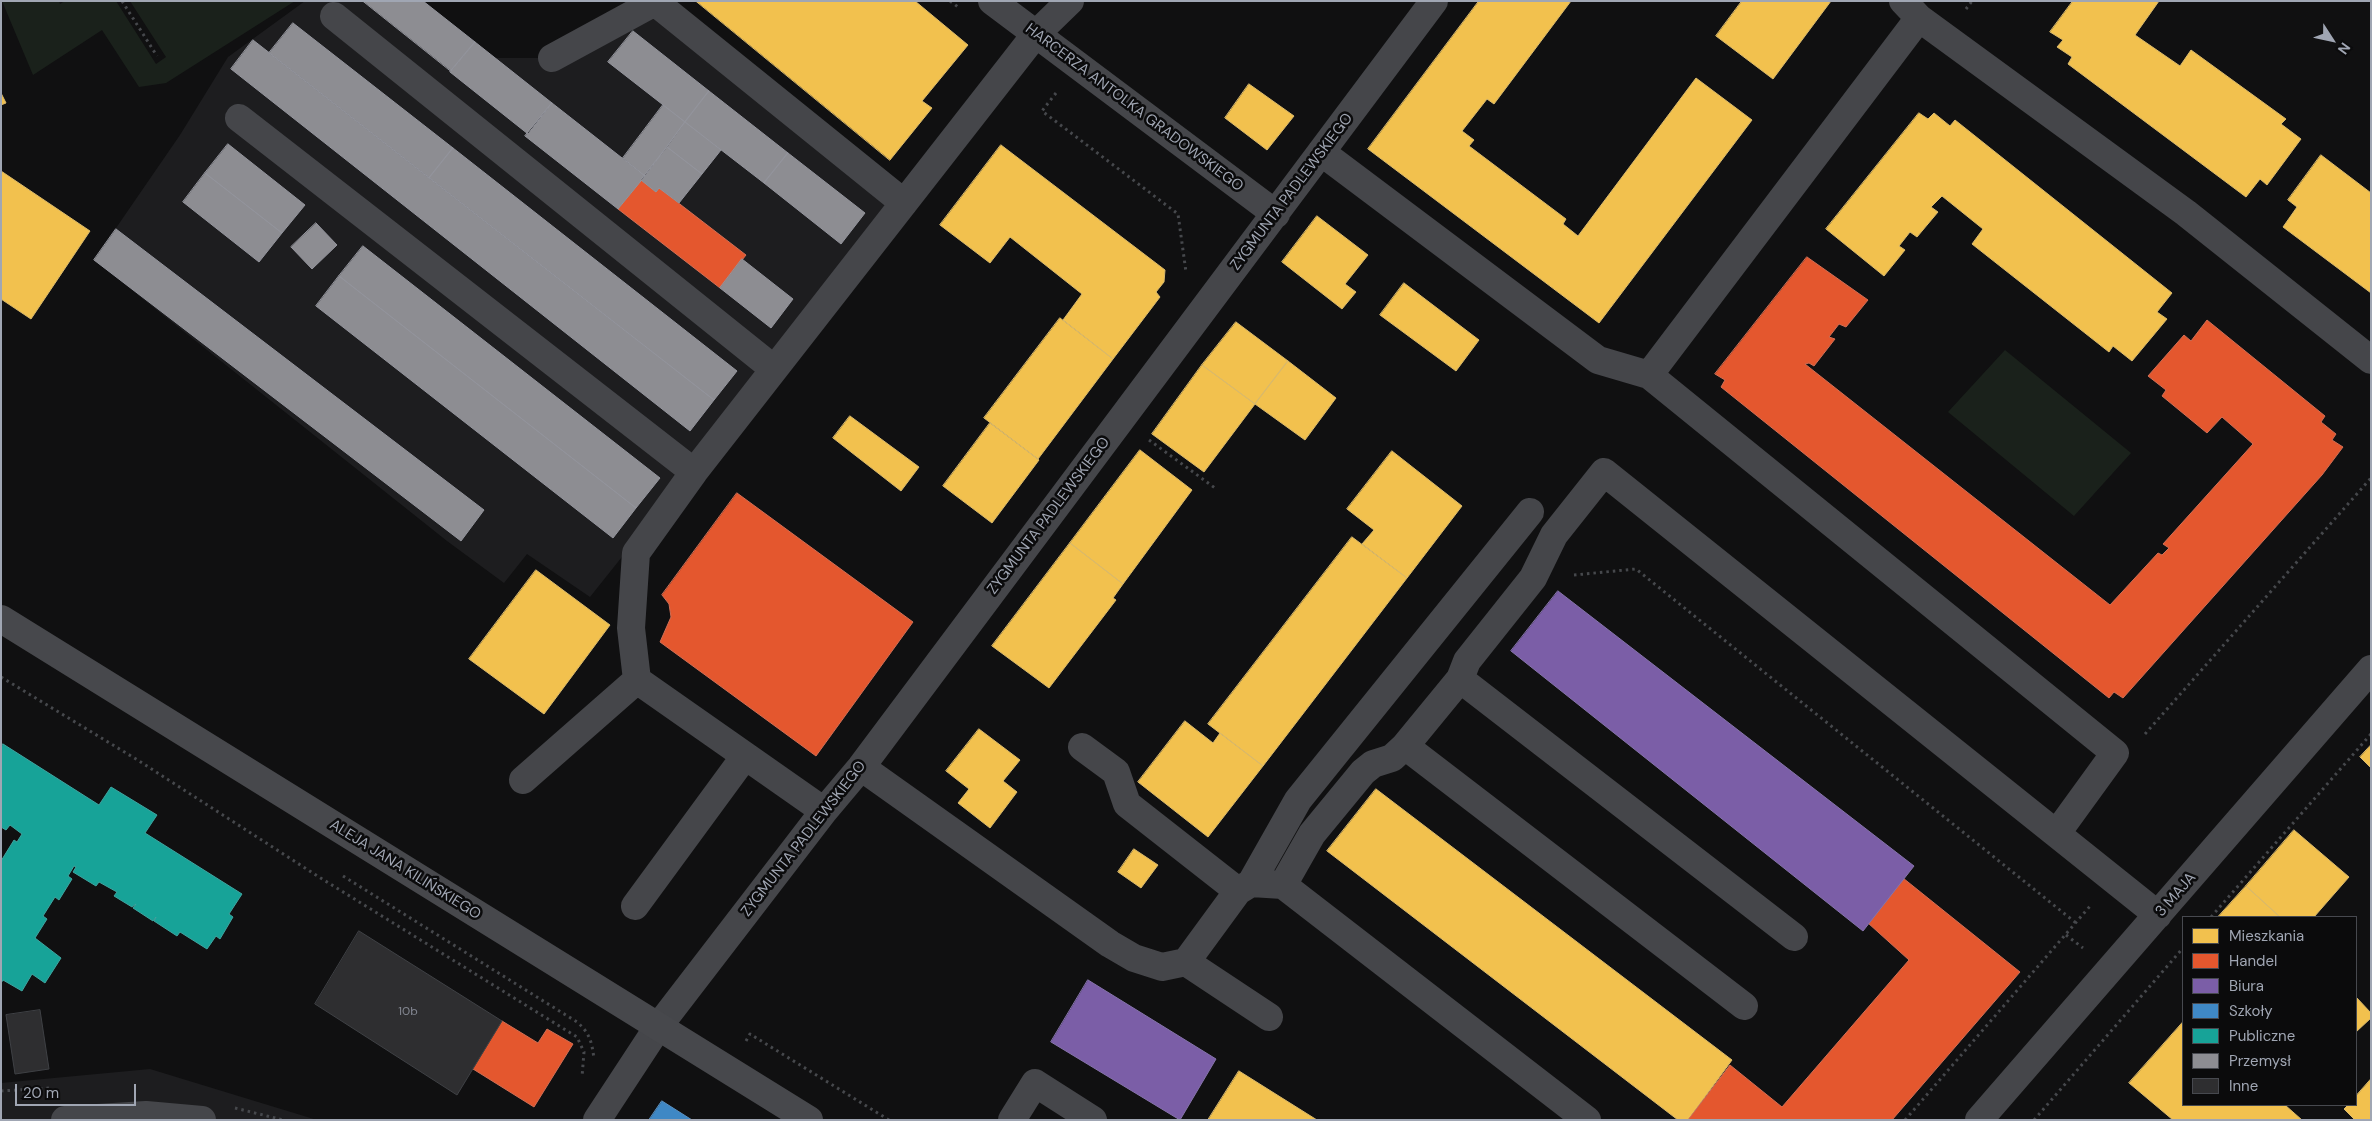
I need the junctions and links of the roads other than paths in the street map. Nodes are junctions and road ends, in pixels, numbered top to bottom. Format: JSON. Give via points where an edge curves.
{"nodes":[{"id":1,"x":992,"y":1,"type":"edge"},
{"id":2,"x":1070,"y":1,"type":"edge"},
{"id":3,"x":1434,"y":1,"type":"edge"},
{"id":4,"x":1911,"y":10,"type":"edge"},
{"id":5,"x":334,"y":16,"type":"dead end"},
{"id":6,"x":1027,"y":45,"type":"junction"},
{"id":7,"x":552,"y":58,"type":"dead end"},
{"id":8,"x":240,"y":118,"type":"dead end"},
{"id":9,"x":1321,"y":152,"type":"junction"},
{"id":10,"x":904,"y":203,"type":"junction"},
{"id":11,"x":1276,"y":214,"type":"junction"},
{"id":12,"x":2371,"y":360,"type":"edge"},
{"id":13,"x":774,"y":369,"type":"junction"},
{"id":14,"x":1649,"y":375,"type":"junction"},
{"id":15,"x":694,"y":472,"type":"junction"},
{"id":16,"x":1530,"y":512,"type":"dead end"},
{"id":17,"x":1,"y":619,"type":"edge"},
{"id":18,"x":2371,"y":669,"type":"edge"},
{"id":19,"x":1460,"y":679,"type":"junction"},
{"id":20,"x":637,"y":680,"type":"junction"},
{"id":21,"x":1405,"y":746,"type":"junction"},
{"id":22,"x":1082,"y":747,"type":"dead end"},
{"id":23,"x":745,"y":756,"type":"junction"},
{"id":24,"x":861,"y":767,"type":"junction"},
{"id":25,"x":523,"y":780,"type":"dead end"},
{"id":26,"x":824,"y":811,"type":"junction"},
{"id":27,"x":2057,"y":833,"type":"junction"},
{"id":28,"x":1283,"y":884,"type":"junction"},
{"id":29,"x":1244,"y":886,"type":"junction"},
{"id":30,"x":635,"y":906,"type":"dead end"},
{"id":31,"x":2158,"y":915,"type":"junction"},
{"id":32,"x":1794,"y":937,"type":"dead end"},
{"id":33,"x":1186,"y":962,"type":"junction"},
{"id":34,"x":1744,"y":1006,"type":"dead end"},
{"id":35,"x":1269,"y":1017,"type":"dead end"},
{"id":36,"x":658,"y":1027,"type":"junction"},
{"id":37,"x":65,"y":1120,"type":"edge"},
{"id":38,"x":202,"y":1120,"type":"edge"},
{"id":39,"x":597,"y":1120,"type":"edge"},
{"id":40,"x":809,"y":1120,"type":"edge"},
{"id":41,"x":1012,"y":1120,"type":"edge"},
{"id":42,"x":1093,"y":1120,"type":"edge"},
{"id":43,"x":1587,"y":1120,"type":"edge"},
{"id":44,"x":1979,"y":1120,"type":"edge"}],
"edges":[{"from":1,"to":6,"type":"street","name":"HARCERZA ANTOLKA GRADOWSKIEGO"},
{"from":2,"to":6,"type":"street"},
{"from":3,"to":9,"type":"street","name":"ZYGMUNTA PADLEWSKIEGO"},
{"from":4,"to":12,"type":"street","via":[[2186,213]]},
{"from":4,"to":14,"type":"street"},
{"from":5,"to":13,"type":"street"},
{"from":6,"to":10,"type":"street"},
{"from":6,"to":11,"type":"street","name":"HARCERZA ANTOLKA GRADOWSKIEGO"},
{"from":7,"to":10,"type":"street","via":[[655,2]]},
{"from":8,"to":15,"type":"street"},
{"from":9,"to":11,"type":"street","name":"ZYGMUNTA PADLEWSKIEGO"},
{"from":9,"to":14,"type":"street","via":[[1598,360]]},
{"from":10,"to":13,"type":"street"},
{"from":11,"to":24,"type":"street","name":"ZYGMUNTA PADLEWSKIEGO"},
{"from":13,"to":15,"type":"street"},
{"from":14,"to":27,"type":"street","via":[[2115,753]]},
{"from":15,"to":20,"type":"street","via":[[636,553],[630,628]]},
{"from":16,"to":29,"type":"street","via":[[1298,800]]},
{"from":17,"to":36,"type":"main road","name":"ALEJA JANA KILIŃSKIEGO"},
{"from":18,"to":31,"type":"street","name":"3 MAJA"},
{"from":19,"to":21,"type":"street"},
{"from":19,"to":27,"type":"street","via":[[1468,661],[1533,578],[1554,535],[1604,472]]},
{"from":19,"to":32,"type":"street"},
{"from":20,"to":23,"type":"street"},
{"from":20,"to":25,"type":"street"},
{"from":21,"to":28,"type":"street","via":[[1392,758],[1373,764],[1363,772],[1312,834]]},
{"from":21,"to":34,"type":"street"},
{"from":22,"to":29,"type":"street","via":[[1116,772],[1127,804]]},
{"from":23,"to":26,"type":"street"},
{"from":23,"to":30,"type":"street"},
{"from":24,"to":26,"type":"street","name":"ZYGMUNTA PADLEWSKIEGO"},
{"from":24,"to":33,"type":"street","via":[[1134,958],[1162,967]]},
{"from":26,"to":36,"type":"street","name":"ZYGMUNTA PADLEWSKIEGO"},
{"from":27,"to":31,"type":"street"},
{"from":28,"to":29,"type":"street"},
{"from":28,"to":43,"type":"street"},
{"from":29,"to":33,"type":"street"},
{"from":31,"to":44,"type":"street","name":"3 MAJA"},
{"from":33,"to":35,"type":"street"},
{"from":36,"to":39,"type":"street","name":"ZYGMUNTA PADLEWSKIEGO"},
{"from":36,"to":40,"type":"main road","name":"ALEJA JANA KILIŃSKIEGO"},
{"from":37,"to":38,"type":"street","via":[[146,1115]]},
{"from":41,"to":42,"type":"street","via":[[1035,1083]]}]}
